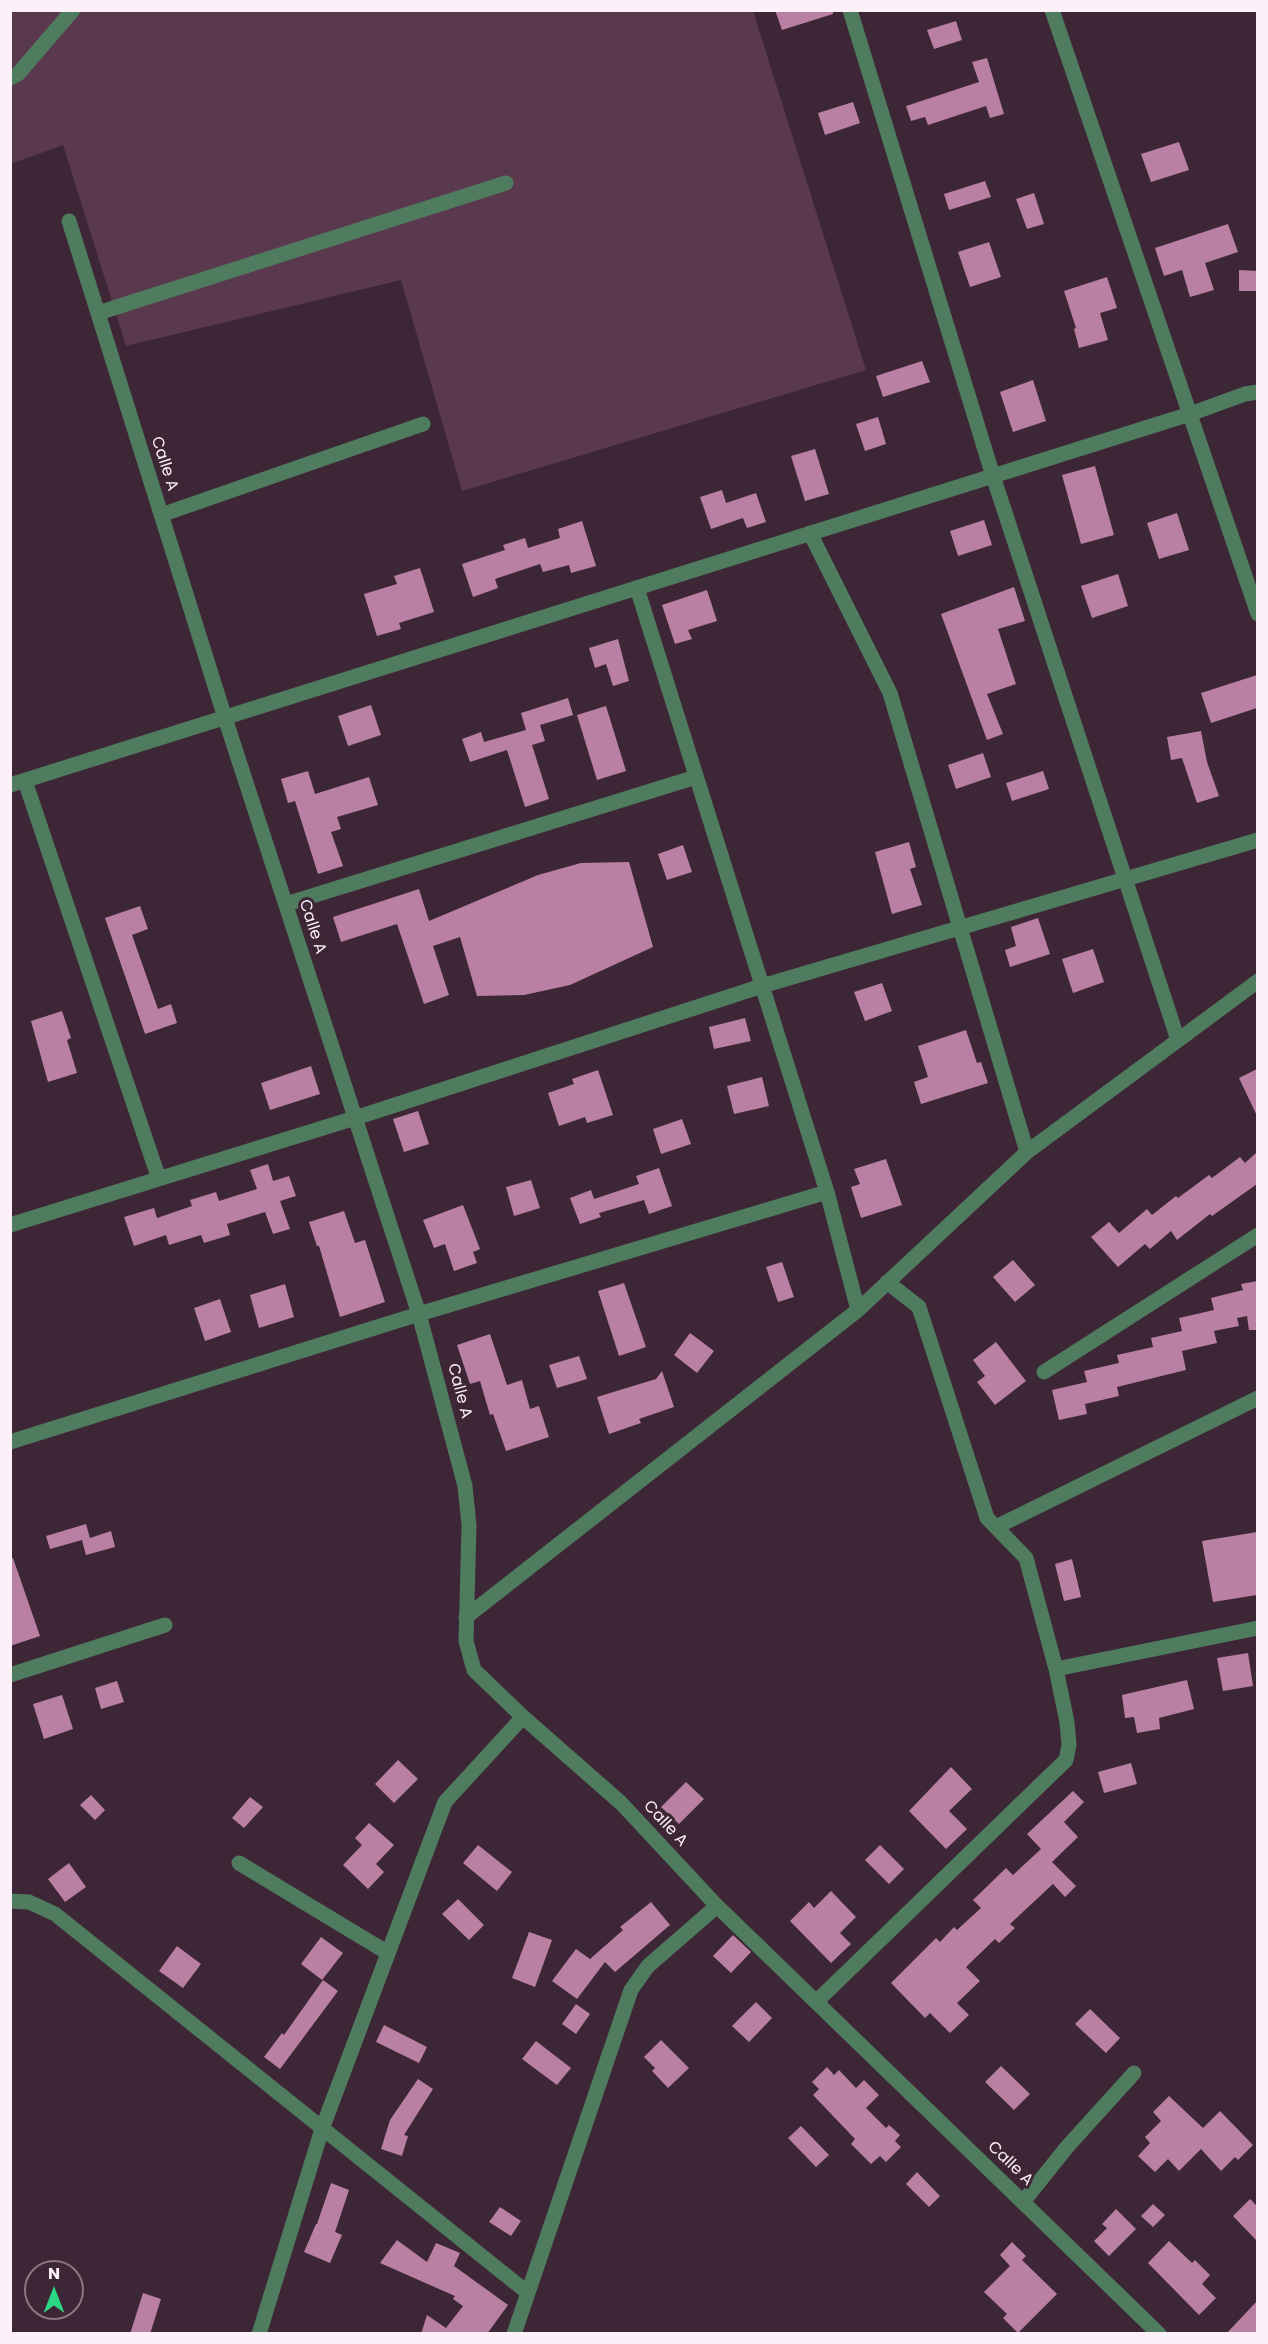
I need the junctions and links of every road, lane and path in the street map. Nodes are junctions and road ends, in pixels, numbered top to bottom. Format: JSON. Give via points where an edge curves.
{"nodes":[{"id":1,"x":73,"y":10,"type":"edge"},
{"id":2,"x":850,"y":10,"type":"edge"},
{"id":3,"x":1052,"y":10,"type":"edge"},
{"id":4,"x":10,"y":78,"type":"edge"},
{"id":5,"x":506,"y":183,"type":"dead end"},
{"id":6,"x":69,"y":221,"type":"dead end"},
{"id":7,"x":98,"y":313,"type":"junction"},
{"id":8,"x":1257,"y":392,"type":"edge"},
{"id":9,"x":1190,"y":414,"type":"junction"},
{"id":10,"x":423,"y":424,"type":"dead end"},
{"id":11,"x":993,"y":476,"type":"junction"},
{"id":12,"x":162,"y":515,"type":"junction"},
{"id":13,"x":810,"y":534,"type":"junction"},
{"id":14,"x":637,"y":588,"type":"junction"},
{"id":15,"x":1257,"y":614,"type":"edge"},
{"id":16,"x":225,"y":718,"type":"junction"},
{"id":17,"x":696,"y":777,"type":"junction"},
{"id":18,"x":18,"y":783,"type":"edge"},
{"id":19,"x":1257,"y":840,"type":"edge"},
{"id":20,"x":1125,"y":879,"type":"junction"},
{"id":21,"x":286,"y":904,"type":"junction"},
{"id":22,"x":960,"y":927,"type":"junction"},
{"id":23,"x":1257,"y":981,"type":"edge"},
{"id":24,"x":762,"y":986,"type":"junction"},
{"id":25,"x":1178,"y":1040,"type":"junction"},
{"id":26,"x":355,"y":1118,"type":"junction"},
{"id":27,"x":1027,"y":1152,"type":"junction"},
{"id":28,"x":159,"y":1179,"type":"junction"},
{"id":29,"x":826,"y":1192,"type":"junction"},
{"id":30,"x":10,"y":1225,"type":"edge"},
{"id":31,"x":1257,"y":1235,"type":"edge"},
{"id":32,"x":888,"y":1282,"type":"junction"},
{"id":33,"x":858,"y":1310,"type":"junction"},
{"id":34,"x":419,"y":1314,"type":"junction"},
{"id":35,"x":1044,"y":1372,"type":"dead end"},
{"id":36,"x":1257,"y":1398,"type":"edge"},
{"id":37,"x":10,"y":1442,"type":"edge"},
{"id":38,"x":996,"y":1527,"type":"junction"},
{"id":39,"x":466,"y":1617,"type":"junction"},
{"id":40,"x":165,"y":1625,"type":"dead end"},
{"id":41,"x":1257,"y":1628,"type":"edge"},
{"id":42,"x":1056,"y":1669,"type":"junction"},
{"id":43,"x":10,"y":1675,"type":"edge"},
{"id":44,"x":523,"y":1717,"type":"junction"},
{"id":45,"x":239,"y":1863,"type":"dead end"},
{"id":46,"x":10,"y":1901,"type":"edge"},
{"id":47,"x":717,"y":1906,"type":"junction"},
{"id":48,"x":388,"y":1953,"type":"junction"},
{"id":49,"x":816,"y":2002,"type":"junction"},
{"id":50,"x":1134,"y":2073,"type":"dead end"},
{"id":51,"x":322,"y":2129,"type":"junction"},
{"id":52,"x":1023,"y":2202,"type":"junction"},
{"id":53,"x":528,"y":2293,"type":"junction"},
{"id":54,"x":259,"y":2334,"type":"edge"},
{"id":55,"x":514,"y":2334,"type":"edge"},
{"id":56,"x":1159,"y":2334,"type":"edge"}],
"edges":[{"from":1,"to":4,"type":"street","via":[[18,74]]},
{"from":2,"to":11,"type":"street"},
{"from":3,"to":9,"type":"street"},
{"from":5,"to":7,"type":"street"},
{"from":6,"to":7,"type":"street","name":"Calle A"},
{"from":7,"to":12,"type":"street","name":"Calle A"},
{"from":8,"to":9,"type":"street"},
{"from":9,"to":11,"type":"street"},
{"from":9,"to":15,"type":"street"},
{"from":10,"to":12,"type":"street"},
{"from":11,"to":13,"type":"street"},
{"from":11,"to":20,"type":"street"},
{"from":12,"to":16,"type":"street","name":"Calle A"},
{"from":13,"to":14,"type":"street"},
{"from":13,"to":22,"type":"street","via":[[890,693]]},
{"from":14,"to":16,"type":"street"},
{"from":14,"to":17,"type":"street"},
{"from":16,"to":18,"type":"street"},
{"from":16,"to":21,"type":"street","name":"Calle A"},
{"from":17,"to":21,"type":"street"},
{"from":17,"to":24,"type":"street"},
{"from":18,"to":28,"type":"street"},
{"from":19,"to":20,"type":"street"},
{"from":20,"to":22,"type":"street"},
{"from":20,"to":25,"type":"street"},
{"from":21,"to":26,"type":"street","name":"Calle A"},
{"from":22,"to":24,"type":"street"},
{"from":22,"to":27,"type":"street"},
{"from":23,"to":25,"type":"street"},
{"from":24,"to":26,"type":"street"},
{"from":24,"to":29,"type":"street"},
{"from":25,"to":27,"type":"street"},
{"from":26,"to":28,"type":"street"},
{"from":26,"to":34,"type":"street","name":"Calle A"},
{"from":27,"to":32,"type":"street"},
{"from":28,"to":30,"type":"street"},
{"from":29,"to":33,"type":"street"},
{"from":29,"to":34,"type":"street"},
{"from":31,"to":35,"type":"street"},
{"from":32,"to":33,"type":"street"},
{"from":32,"to":38,"type":"street","via":[[919,1307],[987,1518]]},
{"from":33,"to":39,"type":"street"},
{"from":34,"to":37,"type":"street"},
{"from":34,"to":39,"type":"street","name":"Calle A","via":[[465,1486],[469,1525]]},
{"from":36,"to":38,"type":"street"},
{"from":38,"to":42,"type":"street","via":[[1026,1558]]},
{"from":39,"to":44,"type":"street","name":"Calle A","via":[[466,1641],[474,1670]]},
{"from":40,"to":43,"type":"street"},
{"from":41,"to":42,"type":"street"},
{"from":42,"to":49,"type":"street","via":[[1067,1722],[1066,1760]]},
{"from":44,"to":47,"type":"street","name":"Calle A","via":[[621,1803]]},
{"from":44,"to":48,"type":"street","via":[[445,1802]]},
{"from":45,"to":48,"type":"street"},
{"from":46,"to":51,"type":"street","via":[[29,1902],[55,1914]]},
{"from":47,"to":49,"type":"street","name":"Calle A"},
{"from":47,"to":53,"type":"street","via":[[648,1966],[631,1990]]},
{"from":48,"to":51,"type":"street"},
{"from":49,"to":52,"type":"street","name":"Calle A"},
{"from":50,"to":52,"type":"street"},
{"from":51,"to":53,"type":"street"},
{"from":51,"to":54,"type":"street"},
{"from":52,"to":56,"type":"street","name":"Calle A"},
{"from":53,"to":55,"type":"street"}]}
